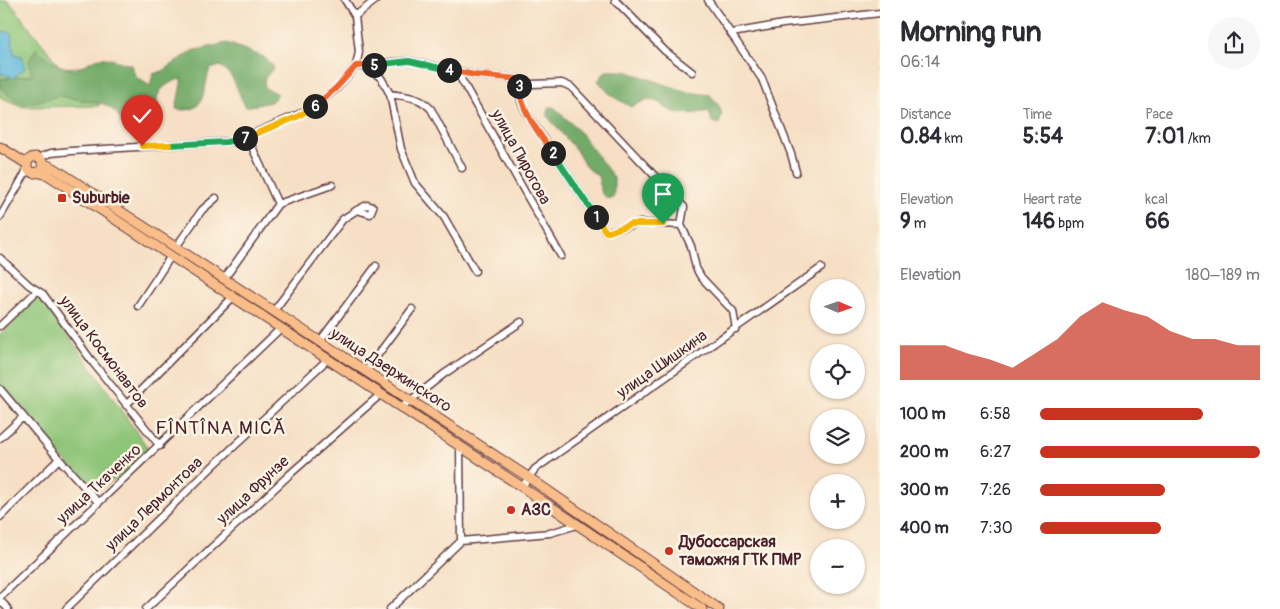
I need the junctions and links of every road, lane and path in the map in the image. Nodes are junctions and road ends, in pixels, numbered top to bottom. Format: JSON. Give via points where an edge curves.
{"nodes":[{"id":1,"x":345,"y":0,"type":"edge"},
{"id":2,"x":376,"y":0,"type":"edge"},
{"id":3,"x":615,"y":0,"type":"edge"},
{"id":4,"x":708,"y":0,"type":"edge"},
{"id":5,"x":880,"y":13,"type":"edge"},
{"id":6,"x":355,"y":16,"type":"junction"},
{"id":7,"x":732,"y":33,"type":"junction"},
{"id":8,"x":356,"y":66,"type":"junction"},
{"id":9,"x":366,"y":67,"type":"junction"},
{"id":10,"x":457,"y":72,"type":"junction"},
{"id":11,"x":692,"y":72,"type":"dead end"},
{"id":12,"x":518,"y":79,"type":"junction"},
{"id":13,"x":390,"y":94,"type":"junction"},
{"id":14,"x":248,"y":138,"type":"junction"},
{"id":15,"x":0,"y":148,"type":"edge"},
{"id":16,"x":33,"y":166,"type":"junction"},
{"id":17,"x":462,"y":168,"type":"dead end"},
{"id":18,"x":796,"y":172,"type":"dead end"},
{"id":19,"x":332,"y":185,"type":"dead end"},
{"id":20,"x":216,"y":198,"type":"dead end"},
{"id":21,"x":278,"y":204,"type":"junction"},
{"id":22,"x":357,"y":210,"type":"dead end"},
{"id":23,"x":0,"y":217,"type":"edge"},
{"id":24,"x":682,"y":225,"type":"junction"},
{"id":25,"x":176,"y":247,"type":"junction"},
{"id":26,"x":171,"y":256,"type":"junction"},
{"id":27,"x":561,"y":256,"type":"dead end"},
{"id":28,"x":0,"y":258,"type":"edge"},
{"id":29,"x":376,"y":266,"type":"dead end"},
{"id":30,"x":821,"y":268,"type":"dead end"},
{"id":31,"x":475,"y":271,"type":"dead end"},
{"id":32,"x":224,"y":279,"type":"junction"},
{"id":33,"x":37,"y":292,"type":"junction"},
{"id":34,"x":233,"y":296,"type":"junction"},
{"id":35,"x":138,"y":306,"type":"dead end"},
{"id":36,"x":412,"y":309,"type":"dead end"},
{"id":37,"x":273,"y":312,"type":"junction"},
{"id":38,"x":521,"y":322,"type":"dead end"},
{"id":39,"x":0,"y":326,"type":"edge"},
{"id":40,"x":281,"y":328,"type":"junction"},
{"id":41,"x":736,"y":329,"type":"junction"},
{"id":42,"x":320,"y":341,"type":"junction"},
{"id":43,"x":328,"y":359,"type":"junction"},
{"id":44,"x":365,"y":372,"type":"junction"},
{"id":45,"x":0,"y":389,"type":"edge"},
{"id":46,"x":381,"y":394,"type":"junction"},
{"id":47,"x":411,"y":401,"type":"junction"},
{"id":48,"x":126,"y":405,"type":"junction"},
{"id":49,"x":402,"y":407,"type":"junction"},
{"id":50,"x":23,"y":418,"type":"junction"},
{"id":51,"x":0,"y":438,"type":"edge"},
{"id":52,"x":160,"y":446,"type":"junction"},
{"id":53,"x":460,"y":447,"type":"junction"},
{"id":54,"x":59,"y":459,"type":"junction"},
{"id":55,"x":528,"y":477,"type":"junction"},
{"id":56,"x":522,"y":486,"type":"junction"},
{"id":57,"x":98,"y":502,"type":"junction"},
{"id":58,"x":0,"y":516,"type":"edge"},
{"id":59,"x":577,"y":525,"type":"junction"},
{"id":60,"x":460,"y":541,"type":"junction"},
{"id":61,"x":0,"y":598,"type":"edge"},
{"id":62,"x":699,"y":608,"type":"edge"},
{"id":63,"x":8,"y":609,"type":"edge"},
{"id":64,"x":66,"y":609,"type":"edge"},
{"id":65,"x":146,"y":609,"type":"edge"},
{"id":66,"x":390,"y":609,"type":"edge"},
{"id":67,"x":719,"y":609,"type":"edge"}],
"edges":[{"from":1,"to":6,"type":"street"},
{"from":2,"to":6,"type":"street"},
{"from":3,"to":11,"type":"street","via":[[664,51]]},
{"from":4,"to":7,"type":"street"},
{"from":5,"to":7,"type":"street"},
{"from":6,"to":8,"type":"street","via":[[359,52]]},
{"from":7,"to":18,"type":"street","via":[[762,79]]},
{"from":8,"to":9,"type":"street"},
{"from":8,"to":14,"type":"street","via":[[309,110]]},
{"from":9,"to":10,"type":"street","via":[[409,61]]},
{"from":9,"to":13,"type":"street","via":[[380,78]]},
{"from":10,"to":12,"type":"street"},
{"from":10,"to":27,"type":"street","name":"улица Пирогова"},
{"from":12,"to":24,"type":"street","via":[[531,84],[562,83],[571,87],[684,207]]},
{"from":12,"to":24,"type":"street","via":[[521,101],[527,114],[606,232],[640,223]]},
{"from":13,"to":17,"type":"street","via":[[410,96],[431,109]]},
{"from":13,"to":31,"type":"street","via":[[407,168],[415,183],[444,217]]},
{"from":14,"to":16,"type":"street","via":[[51,153]]},
{"from":14,"to":21,"type":"street"},
{"from":15,"to":16,"type":"highway","name":"улица Дзержинского"},
{"from":16,"to":23,"type":"street"},
{"from":16,"to":25,"type":"highway","name":"улица Дзержинского","via":[[54,168]]},
{"from":16,"to":26,"type":"highway","name":"улица Дзержинского"},
{"from":19,"to":21,"type":"street"},
{"from":20,"to":25,"type":"street","via":[[202,210]]},
{"from":21,"to":32,"type":"street"},
{"from":22,"to":37,"type":"street","via":[[348,214]]},
{"from":24,"to":41,"type":"street","via":[[696,268],[733,311]]},
{"from":25,"to":32,"type":"highway","name":"улица Дзержинского"},
{"from":26,"to":34,"type":"highway","name":"улица Дзержинского"},
{"from":26,"to":35,"type":"street"},
{"from":28,"to":33,"type":"street","name":"улица Космонавтов"},
{"from":29,"to":42,"type":"street"},
{"from":30,"to":41,"type":"street","name":"улица Шишкина"},
{"from":32,"to":37,"type":"highway","name":"улица Дзержинского"},
{"from":33,"to":39,"type":"street"},
{"from":33,"to":48,"type":"street","name":"улица Космонавтов","via":[[43,294]]},
{"from":34,"to":40,"type":"highway","name":"улица Дзержинского"},
{"from":34,"to":48,"type":"street"},
{"from":36,"to":44,"type":"street"},
{"from":37,"to":42,"type":"highway","name":"улица Дзержинского"},
{"from":38,"to":47,"type":"street","via":[[444,374]]},
{"from":40,"to":43,"type":"highway","name":"улица Дзержинского"},
{"from":40,"to":52,"type":"street","name":"улица Ткаченко"},
{"from":41,"to":55,"type":"street","name":"улица Шишкина"},
{"from":42,"to":44,"type":"highway","name":"улица Дзержинского"},
{"from":43,"to":46,"type":"highway","name":"улица Дзержинского"},
{"from":43,"to":64,"type":"street","name":"улица Лермонтова"},
{"from":44,"to":47,"type":"highway","name":"улица Дзержинского"},
{"from":45,"to":50,"type":"street"},
{"from":46,"to":49,"type":"highway","name":"улица Дзержинского"},
{"from":46,"to":65,"type":"street","name":"улица Фрунзе"},
{"from":47,"to":49,"type":"street"},
{"from":47,"to":55,"type":"highway","name":"улица Дзержинского"},
{"from":48,"to":52,"type":"street","name":"улица Космонавтов"},
{"from":49,"to":53,"type":"highway","name":"улица Дзержинского"},
{"from":50,"to":51,"type":"street"},
{"from":50,"to":54,"type":"street"},
{"from":52,"to":57,"type":"street","name":"улица Ткаченко"},
{"from":53,"to":56,"type":"highway","name":"улица Дзержинского"},
{"from":53,"to":60,"type":"street"},
{"from":54,"to":57,"type":"street"},
{"from":54,"to":58,"type":"street"},
{"from":55,"to":56,"type":"street","name":"улица Шишкина"},
{"from":55,"to":67,"type":"highway","name":"улица Дзержинского"},
{"from":56,"to":59,"type":"highway","name":"улица Дзержинского"},
{"from":57,"to":61,"type":"street","name":"улица Ткаченко"},
{"from":59,"to":60,"type":"street","via":[[550,533]]},
{"from":59,"to":62,"type":"highway","name":"улица Дзержинского"},
{"from":60,"to":66,"type":"street"},
{"from":61,"to":63,"type":"street"}]}
